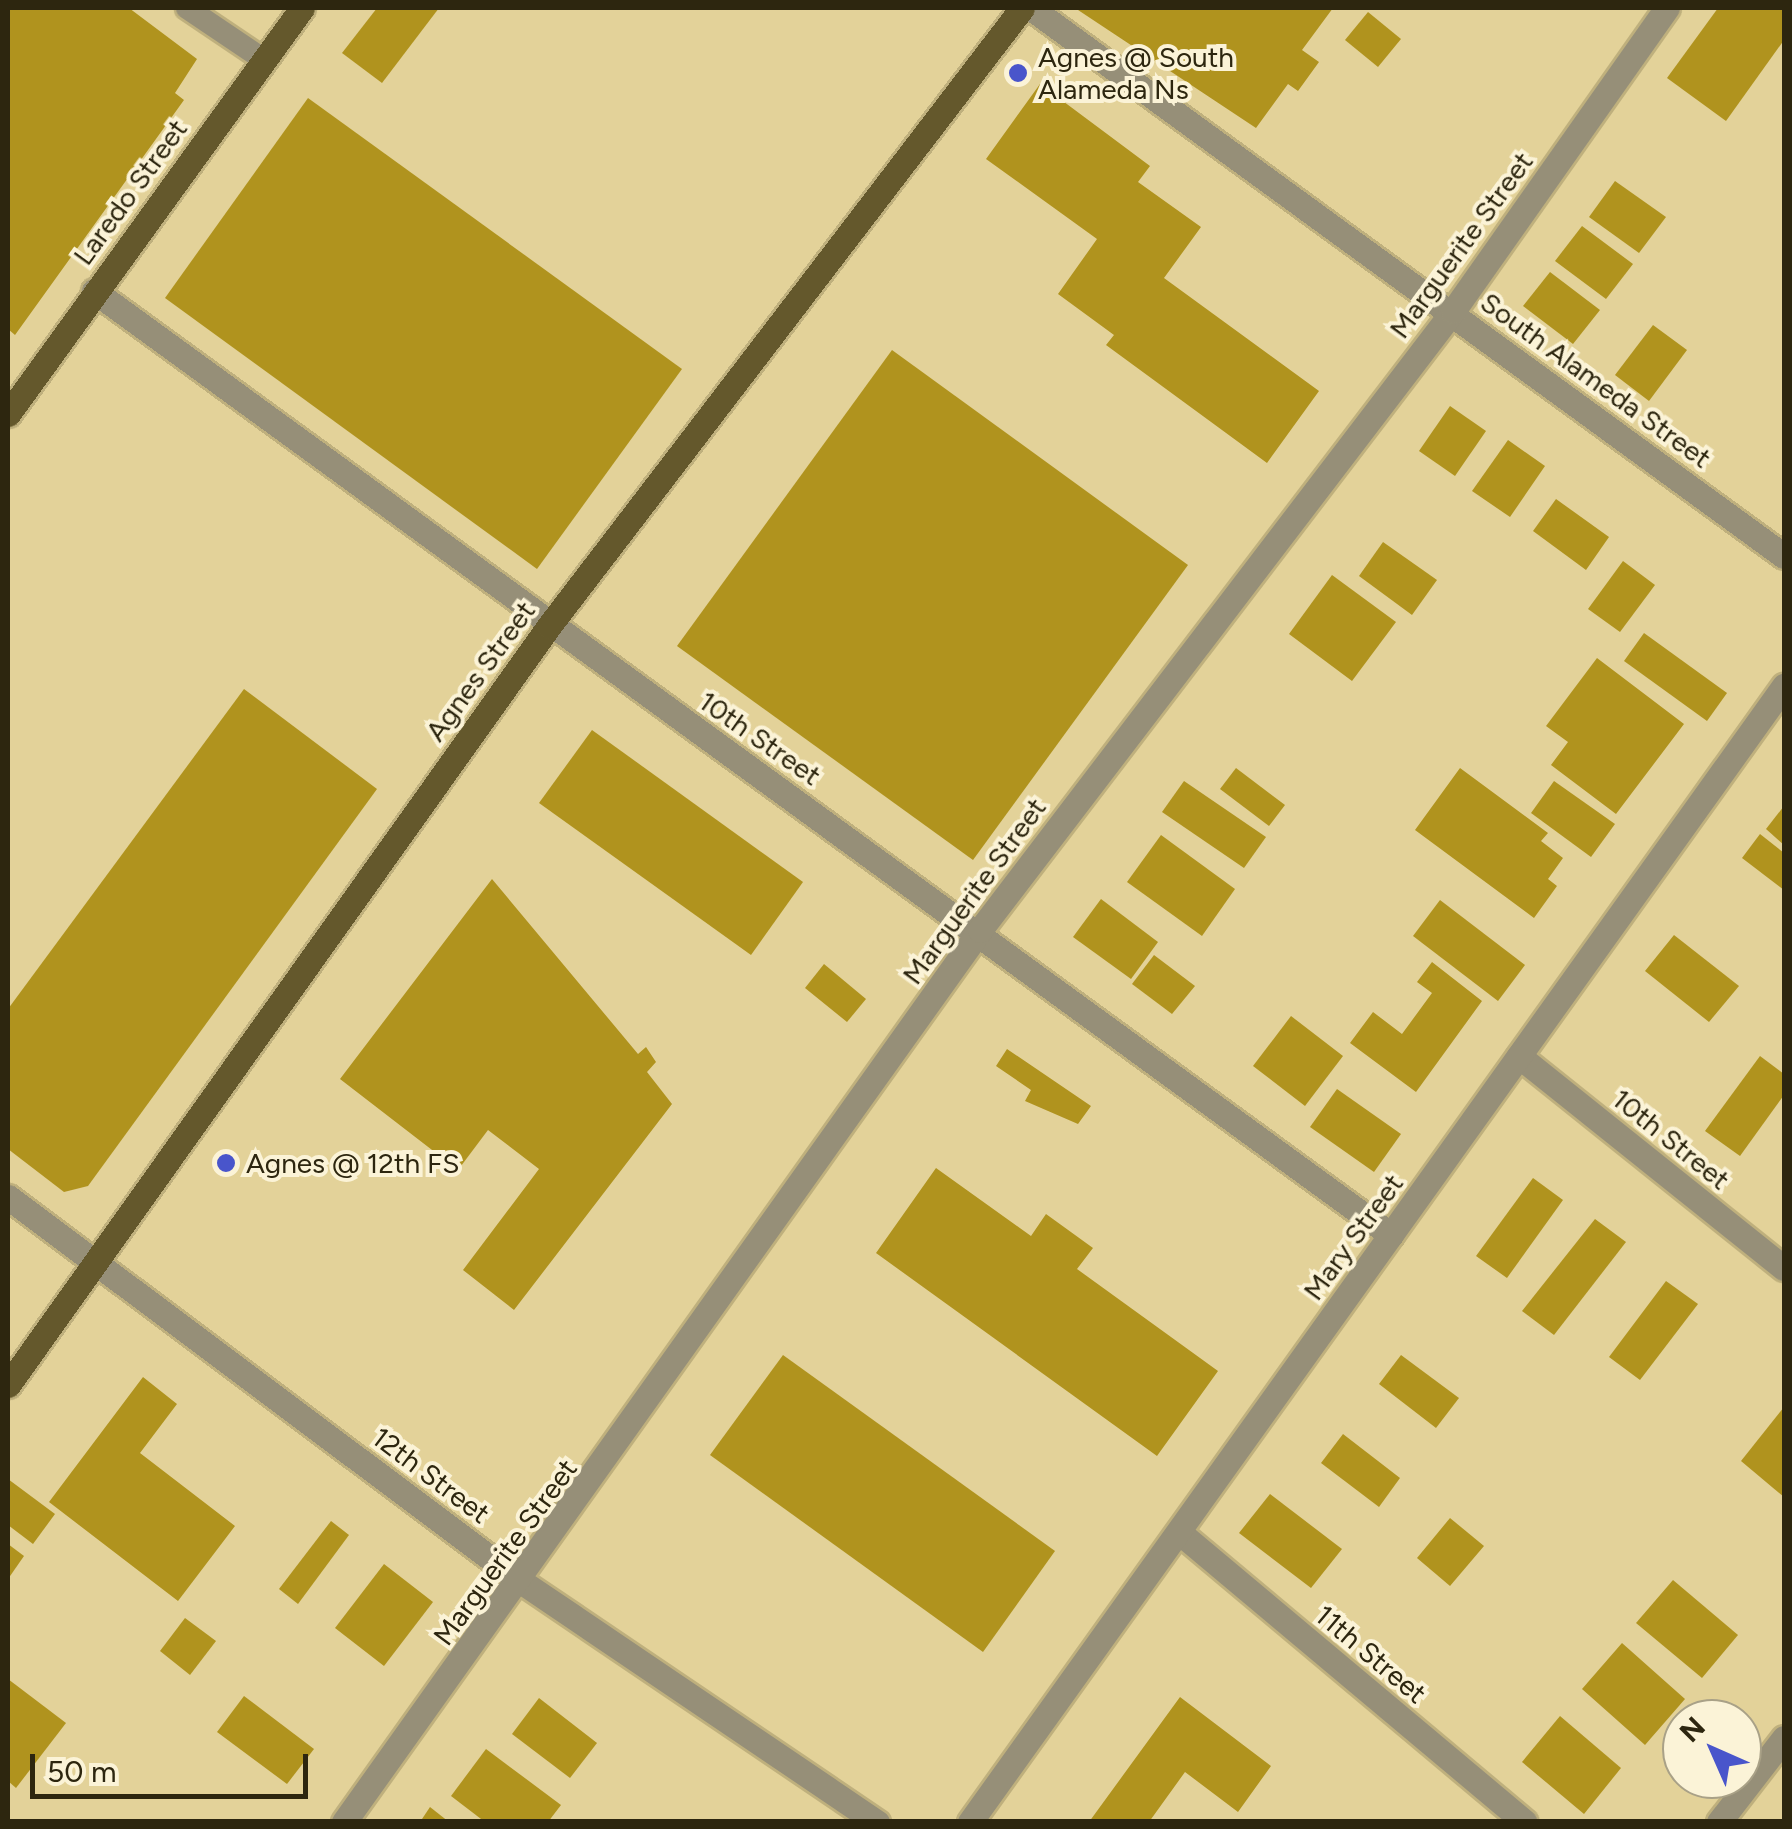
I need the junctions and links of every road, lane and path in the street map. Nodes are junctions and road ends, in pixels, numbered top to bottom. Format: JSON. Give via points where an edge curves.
{"nodes":[{"id":1,"x":187,"y":8,"type":"edge"},
{"id":2,"x":302,"y":8,"type":"edge"},
{"id":3,"x":1022,"y":8,"type":"edge"},
{"id":4,"x":1032,"y":8,"type":"edge"},
{"id":5,"x":1667,"y":8,"type":"edge"},
{"id":6,"x":264,"y":60,"type":"junction"},
{"id":7,"x":94,"y":290,"type":"junction"},
{"id":8,"x":1453,"y":311,"type":"junction"},
{"id":9,"x":8,"y":414,"type":"edge"},
{"id":10,"x":1784,"y":556,"type":"edge"},
{"id":11,"x":548,"y":626,"type":"junction"},
{"id":12,"x":1784,"y":686,"type":"edge"},
{"id":13,"x":980,"y":930,"type":"junction"},
{"id":14,"x":1520,"y":1056,"type":"junction"},
{"id":15,"x":8,"y":1197,"type":"edge"},
{"id":16,"x":1391,"y":1235,"type":"junction"},
{"id":17,"x":98,"y":1260,"type":"junction"},
{"id":18,"x":1784,"y":1268,"type":"edge"},
{"id":19,"x":8,"y":1385,"type":"edge"},
{"id":20,"x":1178,"y":1532,"type":"junction"},
{"id":21,"x":522,"y":1582,"type":"junction"},
{"id":22,"x":1784,"y":1738,"type":"edge"},
{"id":23,"x":344,"y":1822,"type":"edge"},
{"id":24,"x":877,"y":1822,"type":"edge"},
{"id":25,"x":970,"y":1822,"type":"edge"},
{"id":26,"x":1525,"y":1822,"type":"edge"},
{"id":27,"x":1718,"y":1822,"type":"edge"}],
"edges":[{"from":1,"to":6,"type":"lane"},
{"from":2,"to":6,"type":"main road","name":"Laredo Street"},
{"from":3,"to":11,"type":"main road","name":"Agnes Street"},
{"from":4,"to":8,"type":"street","name":"South Alameda Street"},
{"from":5,"to":8,"type":"street","name":"Marguerite Street"},
{"from":6,"to":7,"type":"main road","name":"Laredo Street"},
{"from":7,"to":9,"type":"main road","name":"Laredo Street"},
{"from":7,"to":11,"type":"street","name":"10th Street"},
{"from":8,"to":10,"type":"street","name":"South Alameda Street"},
{"from":8,"to":13,"type":"street","name":"Marguerite Street"},
{"from":11,"to":13,"type":"street","name":"10th Street"},
{"from":11,"to":17,"type":"main road","name":"Agnes Street"},
{"from":12,"to":14,"type":"street","name":"Mary Street"},
{"from":13,"to":16,"type":"street","name":"10th Street"},
{"from":13,"to":21,"type":"street","name":"Marguerite Street"},
{"from":14,"to":16,"type":"street","name":"Mary Street"},
{"from":14,"to":18,"type":"street","name":"10th Street"},
{"from":15,"to":17,"type":"street","name":"12th Street"},
{"from":16,"to":20,"type":"street","name":"Mary Street"},
{"from":17,"to":19,"type":"main road","name":"Agnes Street"},
{"from":17,"to":21,"type":"street","name":"12th Street"},
{"from":20,"to":25,"type":"street","name":"Mary Street"},
{"from":20,"to":26,"type":"street","name":"11th Street"},
{"from":21,"to":23,"type":"street","name":"Marguerite Street"},
{"from":21,"to":24,"type":"street","name":"12th Street"},
{"from":22,"to":27,"type":"street"}]}
